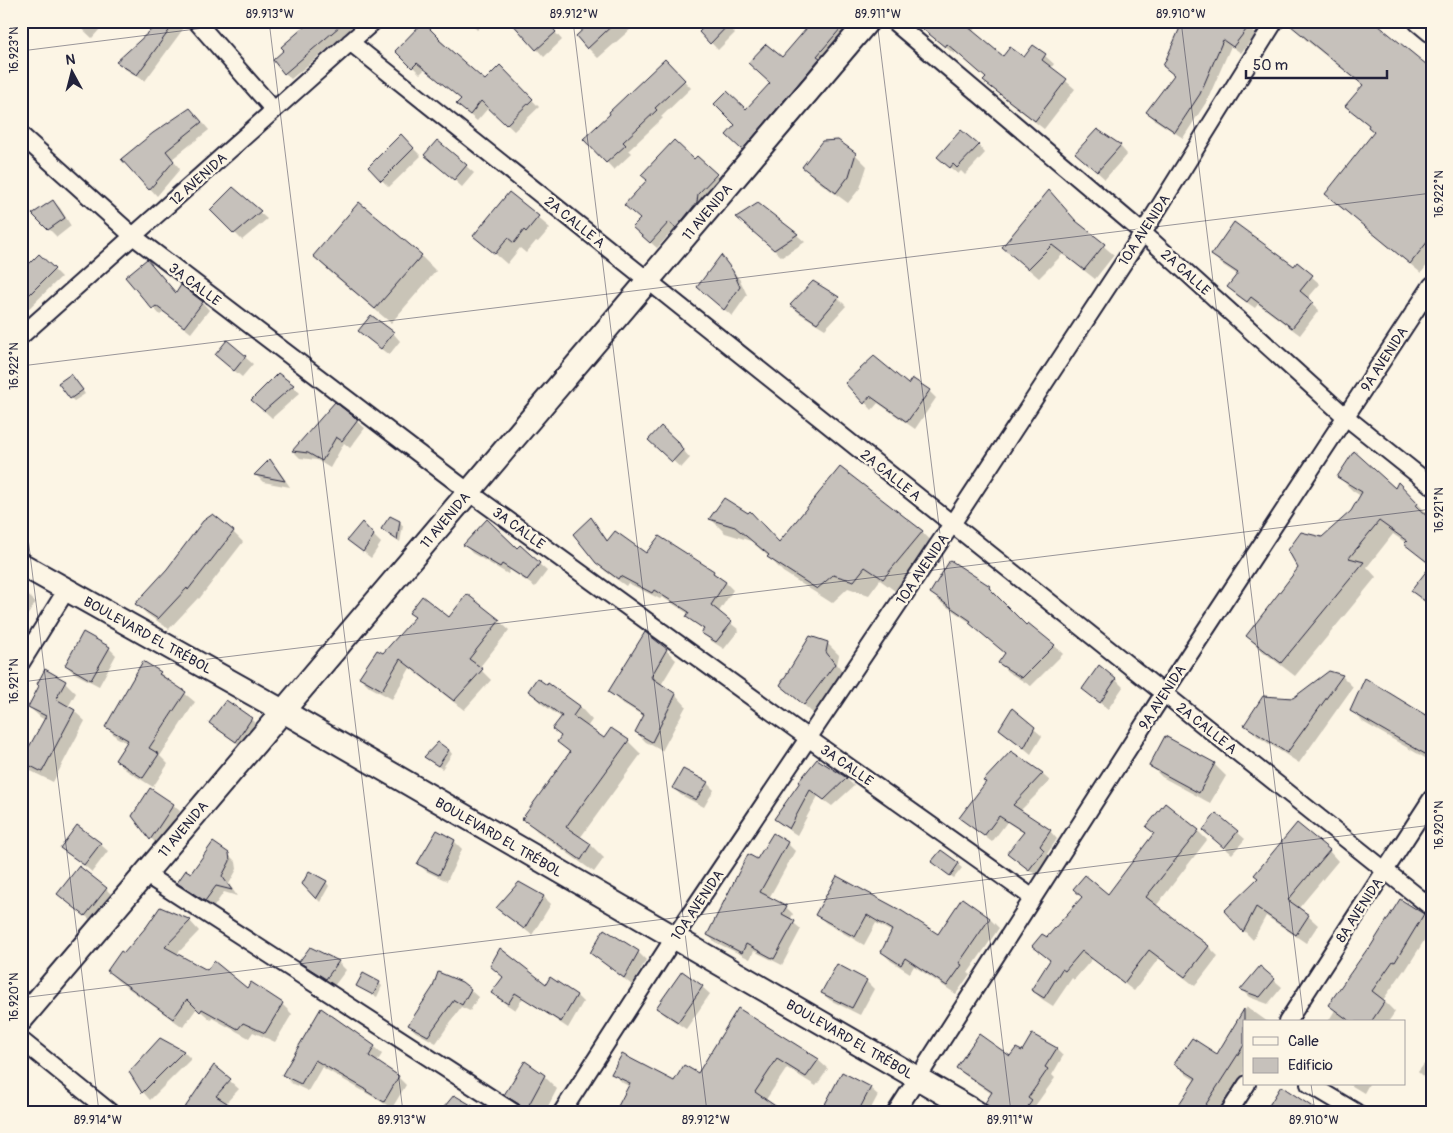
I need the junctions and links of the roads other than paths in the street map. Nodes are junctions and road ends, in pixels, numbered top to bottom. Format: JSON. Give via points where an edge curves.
{"nodes":[{"id":1,"x":196,"y":21,"type":"edge"},
{"id":2,"x":374,"y":21,"type":"edge"},
{"id":3,"x":868,"y":21,"type":"edge"},
{"id":4,"x":893,"y":21,"type":"edge"},
{"id":5,"x":1275,"y":21,"type":"edge"},
{"id":6,"x":1420,"y":21,"type":"edge"},
{"id":7,"x":1432,"y":31,"type":"edge"},
{"id":8,"x":350,"y":42,"type":"junction"},
{"id":9,"x":274,"y":110,"type":"junction"},
{"id":10,"x":21,"y":136,"type":"edge"},
{"id":11,"x":1142,"y":233,"type":"junction"},
{"id":12,"x":133,"y":236,"type":"junction"},
{"id":13,"x":648,"y":280,"type":"junction"},
{"id":14,"x":1432,"y":286,"type":"edge"},
{"id":15,"x":21,"y":336,"type":"edge"},
{"id":16,"x":1346,"y":417,"type":"junction"},
{"id":17,"x":1432,"y":486,"type":"edge"},
{"id":18,"x":469,"y":492,"type":"junction"},
{"id":19,"x":952,"y":524,"type":"junction"},
{"id":20,"x":21,"y":564,"type":"edge"},
{"id":21,"x":66,"y":589,"type":"junction"},
{"id":22,"x":21,"y":664,"type":"edge"},
{"id":23,"x":1164,"y":693,"type":"junction"},
{"id":24,"x":283,"y":711,"type":"junction"},
{"id":25,"x":808,"y":738,"type":"junction"},
{"id":26,"x":1432,"y":798,"type":"edge"},
{"id":27,"x":1385,"y":870,"type":"junction"},
{"id":28,"x":145,"y":874,"type":"junction"},
{"id":29,"x":1033,"y":898,"type":"junction"},
{"id":30,"x":1432,"y":908,"type":"edge"},
{"id":31,"x":674,"y":938,"type":"junction"},
{"id":32,"x":21,"y":1020,"type":"edge"},
{"id":33,"x":1288,"y":1020,"type":"edge"},
{"id":34,"x":21,"y":1040,"type":"edge"},
{"id":35,"x":918,"y":1078,"type":"junction"},
{"id":36,"x":1246,"y":1086,"type":"edge"},
{"id":37,"x":1312,"y":1086,"type":"edge"},
{"id":38,"x":110,"y":1112,"type":"edge"},
{"id":39,"x":513,"y":1112,"type":"edge"},
{"id":40,"x":562,"y":1112,"type":"edge"},
{"id":41,"x":896,"y":1112,"type":"edge"},
{"id":42,"x":976,"y":1112,"type":"edge"},
{"id":43,"x":1229,"y":1112,"type":"edge"},
{"id":44,"x":1356,"y":1112,"type":"edge"}],
"edges":[{"from":1,"to":9,"type":"street"},
{"from":2,"to":8,"type":"street","name":"12 AVENIDA"},
{"from":3,"to":13,"type":"street","name":"11 AVENIDA"},
{"from":4,"to":11,"type":"street","name":"2A CALLE"},
{"from":5,"to":11,"type":"street","name":"10A AVENIDA"},
{"from":6,"to":7,"type":"street"},
{"from":8,"to":9,"type":"street","name":"12 AVENIDA"},
{"from":8,"to":13,"type":"street","name":"2A CALLE A"},
{"from":9,"to":12,"type":"street","name":"12 AVENIDA"},
{"from":10,"to":12,"type":"street","name":"3A CALLE"},
{"from":11,"to":16,"type":"street","name":"2A CALLE"},
{"from":11,"to":19,"type":"street","name":"10A AVENIDA"},
{"from":12,"to":15,"type":"street","name":"12 AVENIDA"},
{"from":12,"to":18,"type":"street","name":"3A CALLE"},
{"from":13,"to":18,"type":"street","name":"11 AVENIDA"},
{"from":13,"to":19,"type":"street","name":"2A CALLE A"},
{"from":14,"to":16,"type":"street","name":"9A AVENIDA"},
{"from":16,"to":17,"type":"street","name":"2A CALLE"},
{"from":16,"to":23,"type":"street","name":"9A AVENIDA"},
{"from":18,"to":24,"type":"street","name":"11 AVENIDA"},
{"from":18,"to":25,"type":"street","name":"3A CALLE"},
{"from":19,"to":23,"type":"street","name":"2A CALLE A"},
{"from":19,"to":25,"type":"street","name":"10A AVENIDA"},
{"from":20,"to":21,"type":"street","name":"BOULEVARD EL TRÉBOL"},
{"from":21,"to":22,"type":"street"},
{"from":21,"to":24,"type":"street","name":"BOULEVARD EL TRÉBOL"},
{"from":23,"to":27,"type":"street","name":"2A CALLE A"},
{"from":23,"to":29,"type":"street","name":"9A AVENIDA"},
{"from":24,"to":28,"type":"street","name":"11 AVENIDA"},
{"from":24,"to":31,"type":"street","name":"BOULEVARD EL TRÉBOL"},
{"from":25,"to":29,"type":"street","name":"3A CALLE"},
{"from":25,"to":31,"type":"street","name":"10A AVENIDA"},
{"from":26,"to":27,"type":"street","name":"8A AVENIDA"},
{"from":27,"to":30,"type":"street","name":"2A CALLE A"},
{"from":27,"to":33,"type":"street","name":"8A AVENIDA"},
{"from":28,"to":32,"type":"street","name":"11 AVENIDA"},
{"from":28,"to":39,"type":"street"},
{"from":29,"to":35,"type":"street","name":"9A AVENIDA"},
{"from":31,"to":35,"type":"street","name":"BOULEVARD EL TRÉBOL"},
{"from":31,"to":40,"type":"street","name":"10A AVENIDA"},
{"from":34,"to":38,"type":"street"},
{"from":35,"to":41,"type":"street","name":"9A AVENIDA"},
{"from":35,"to":42,"type":"street","name":"BOULEVARD EL TRÉBOL"},
{"from":36,"to":43,"type":"street"},
{"from":37,"to":44,"type":"street"}]}
